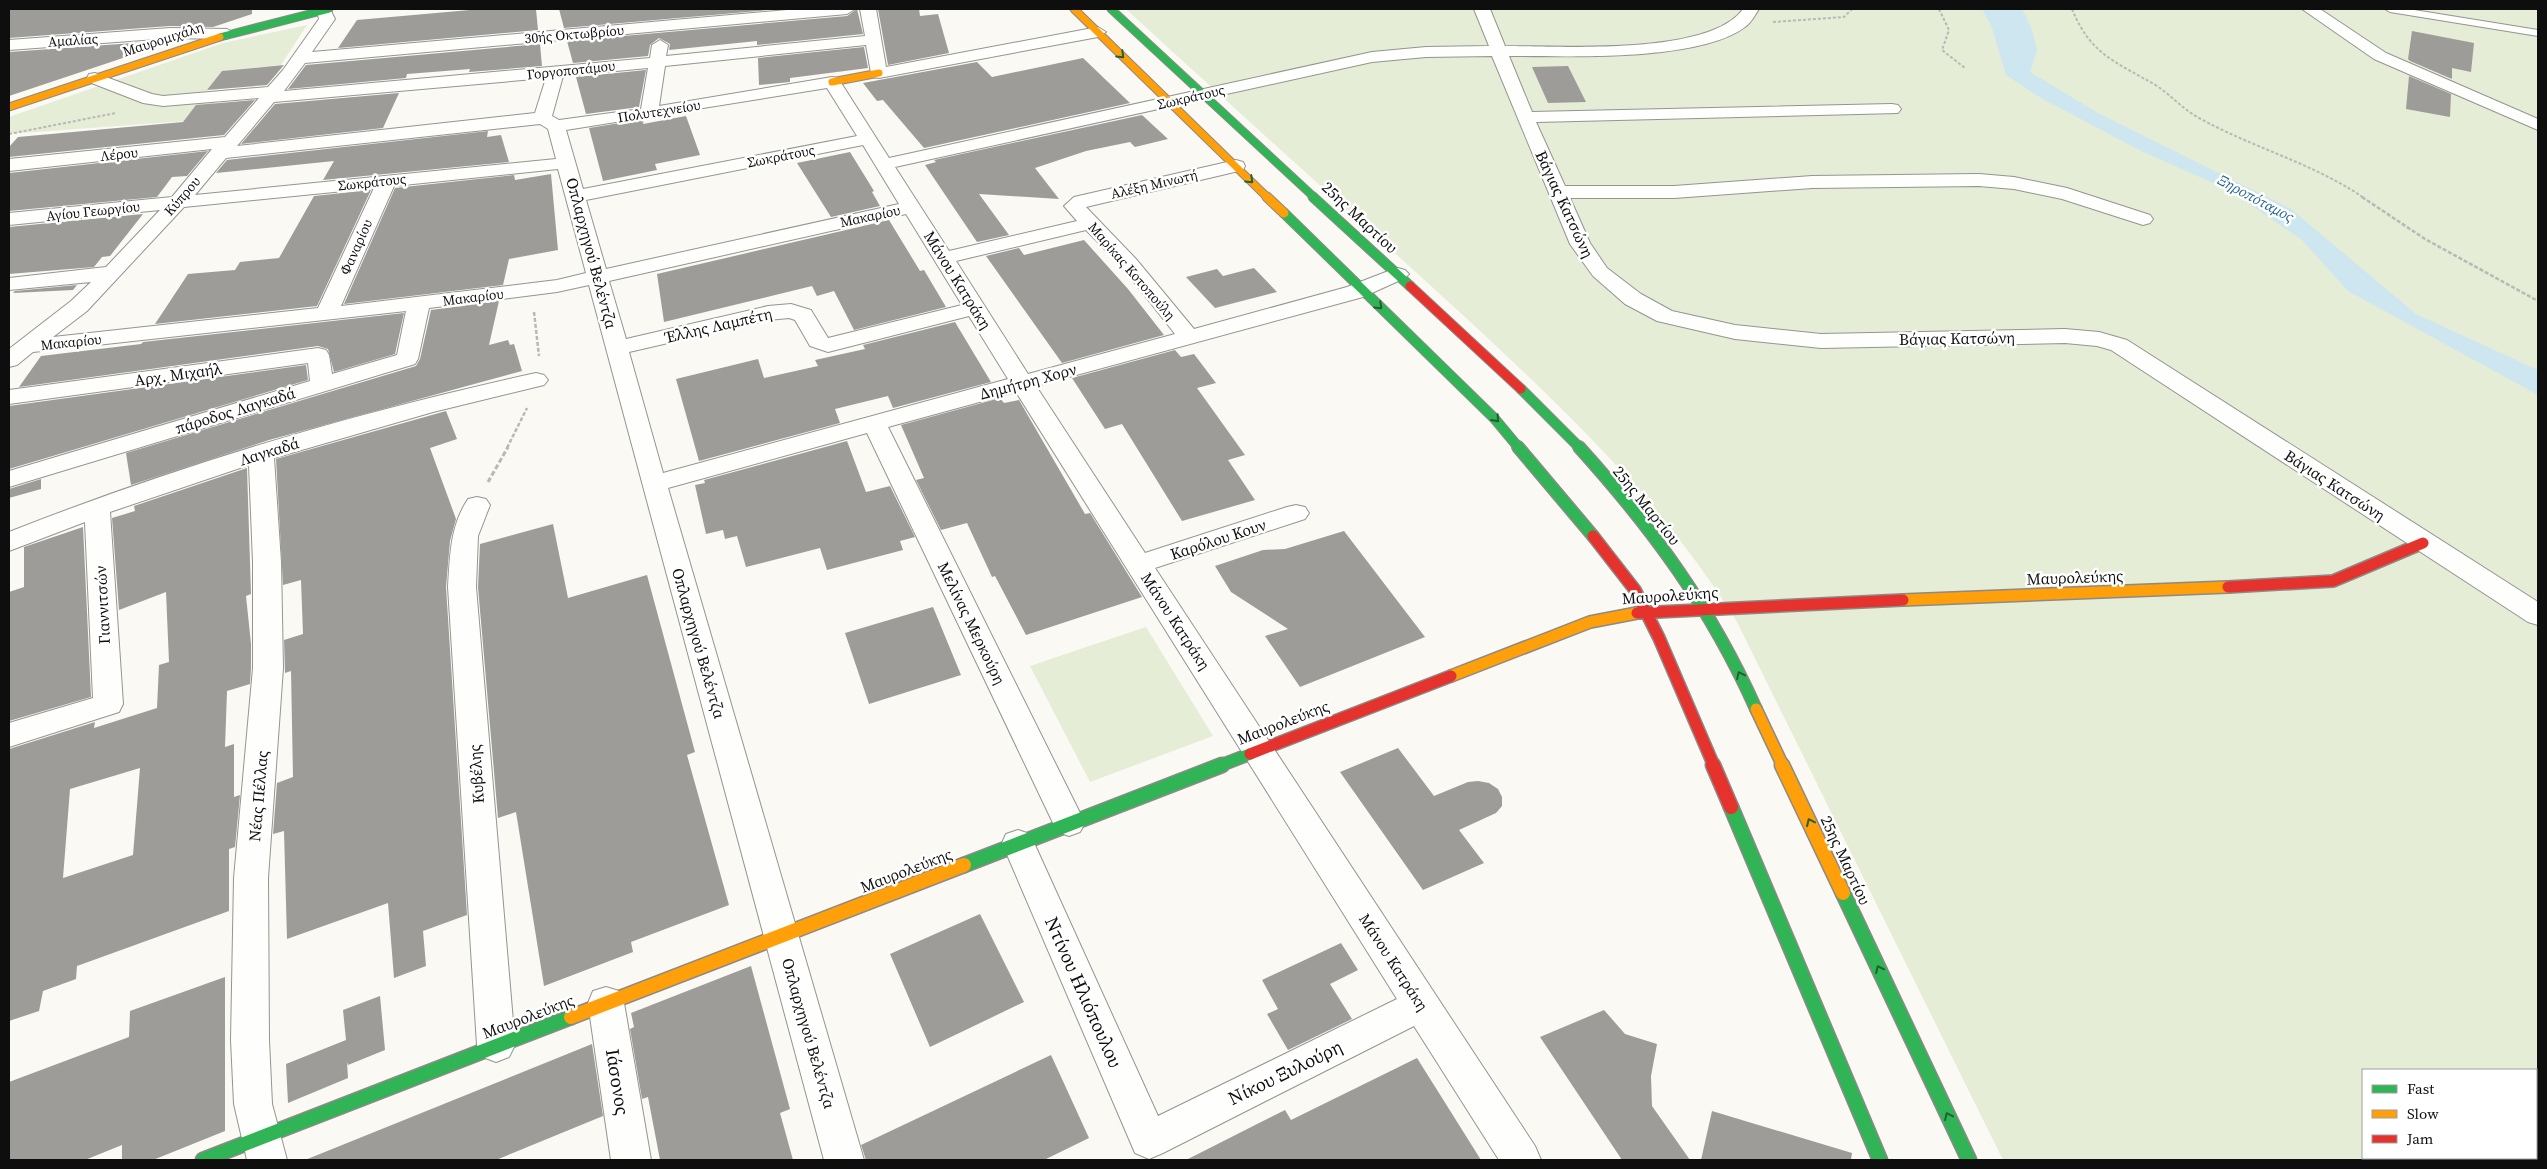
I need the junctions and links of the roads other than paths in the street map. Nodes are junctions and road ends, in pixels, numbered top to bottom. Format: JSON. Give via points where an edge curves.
{"nodes":[{"id":1,"x":666,"y":9,"type":"edge"},
{"id":2,"x":848,"y":9,"type":"edge"},
{"id":3,"x":868,"y":9,"type":"edge"},
{"id":4,"x":1074,"y":9,"type":"edge"},
{"id":5,"x":1111,"y":9,"type":"edge"},
{"id":6,"x":1482,"y":9,"type":"edge"},
{"id":7,"x":2310,"y":9,"type":"edge"},
{"id":8,"x":2390,"y":9,"type":"edge"},
{"id":9,"x":326,"y":10,"type":"edge"},
{"id":10,"x":1746,"y":15,"type":"edge"},
{"id":11,"x":663,"y":26,"type":"junction"},
{"id":12,"x":1098,"y":32,"type":"junction"},
{"id":13,"x":2538,"y":33,"type":"edge"},
{"id":14,"x":227,"y":34,"type":"junction"},
{"id":15,"x":872,"y":40,"type":"junction"},
{"id":16,"x":9,"y":45,"type":"edge"},
{"id":17,"x":1500,"y":53,"type":"junction"},
{"id":18,"x":301,"y":58,"type":"junction"},
{"id":19,"x":657,"y":61,"type":"junction"},
{"id":20,"x":556,"y":72,"type":"junction"},
{"id":21,"x":879,"y":73,"type":"junction"},
{"id":22,"x":95,"y":78,"type":"junction"},
{"id":23,"x":832,"y":82,"type":"junction"},
{"id":24,"x":1204,"y":94,"type":"junction"},
{"id":25,"x":271,"y":95,"type":"junction"},
{"id":26,"x":1170,"y":102,"type":"junction"},
{"id":27,"x":9,"y":107,"type":"edge"},
{"id":28,"x":1892,"y":109,"type":"dead end"},
{"id":29,"x":649,"y":113,"type":"junction"},
{"id":30,"x":1525,"y":117,"type":"junction"},
{"id":31,"x":550,"y":122,"type":"junction"},
{"id":32,"x":2538,"y":125,"type":"edge"},
{"id":33,"x":868,"y":138,"type":"junction"},
{"id":34,"x":224,"y":148,"type":"junction"},
{"id":35,"x":567,"y":163,"type":"junction"},
{"id":36,"x":885,"y":164,"type":"junction"},
{"id":37,"x":9,"y":165,"type":"edge"},
{"id":38,"x":1236,"y":166,"type":"junction"},
{"id":39,"x":387,"y":180,"type":"junction"},
{"id":40,"x":1557,"y":192,"type":"junction"},
{"id":41,"x":576,"y":196,"type":"junction"},
{"id":42,"x":178,"y":202,"type":"junction"},
{"id":43,"x":1074,"y":206,"type":"joint"},
{"id":44,"x":912,"y":207,"type":"junction"},
{"id":45,"x":9,"y":219,"type":"edge"},
{"id":46,"x":2143,"y":219,"type":"dead end"},
{"id":47,"x":1092,"y":223,"type":"junction"},
{"id":48,"x":944,"y":258,"type":"junction"},
{"id":49,"x":112,"y":273,"type":"junction"},
{"id":50,"x":1398,"y":274,"type":"junction"},
{"id":51,"x":598,"y":277,"type":"junction"},
{"id":52,"x":9,"y":284,"type":"edge"},
{"id":53,"x":1362,"y":290,"type":"junction"},
{"id":54,"x":419,"y":303,"type":"junction"},
{"id":55,"x":976,"y":308,"type":"junction"},
{"id":56,"x":326,"y":314,"type":"junction"},
{"id":57,"x":1189,"y":337,"type":"junction"},
{"id":58,"x":28,"y":346,"type":"junction"},
{"id":59,"x":618,"y":348,"type":"junction"},
{"id":60,"x":9,"y":360,"type":"edge"},
{"id":61,"x":536,"y":380,"type":"dead end"},
{"id":62,"x":1022,"y":383,"type":"junction"},
{"id":63,"x":322,"y":384,"type":"junction"},
{"id":64,"x":9,"y":397,"type":"edge"},
{"id":65,"x":874,"y":423,"type":"junction"},
{"id":66,"x":261,"y":453,"type":"junction"},
{"id":67,"x":9,"y":479,"type":"edge"},
{"id":68,"x":655,"y":483,"type":"junction"},
{"id":69,"x":477,"y":505,"type":"dead end"},
{"id":70,"x":97,"y":507,"type":"junction"},
{"id":71,"x":1296,"y":513,"type":"dead end"},
{"id":72,"x":9,"y":542,"type":"edge"},
{"id":73,"x":2423,"y":542,"type":"junction"},
{"id":74,"x":1140,"y":564,"type":"junction"},
{"id":75,"x":1706,"y":608,"type":"junction"},
{"id":76,"x":1647,"y":612,"type":"junction"},
{"id":77,"x":2538,"y":616,"type":"edge"},
{"id":78,"x":9,"y":736,"type":"edge"},
{"id":79,"x":1258,"y":749,"type":"junction"},
{"id":80,"x":1069,"y":823,"type":"junction"},
{"id":81,"x":1018,"y":843,"type":"junction"},
{"id":82,"x":781,"y":936,"type":"junction"},
{"id":83,"x":606,"y":1003,"type":"junction"},
{"id":84,"x":1421,"y":1004,"type":"junction"},
{"id":85,"x":496,"y":1045,"type":"junction"},
{"id":86,"x":1150,"y":1140,"type":"joint"},
{"id":87,"x":263,"y":1149,"type":"edge"},
{"id":88,"x":203,"y":1160,"type":"edge"},
{"id":89,"x":630,"y":1160,"type":"edge"},
{"id":90,"x":844,"y":1160,"type":"edge"},
{"id":91,"x":1521,"y":1160,"type":"edge"},
{"id":92,"x":1880,"y":1160,"type":"edge"},
{"id":93,"x":1969,"y":1160,"type":"edge"}],
"edges":[{"from":1,"to":11,"type":"street"},
{"from":2,"to":11,"type":"street","name":"30ής Οκτωβρίου"},
{"from":3,"to":15,"type":"street"},
{"from":4,"to":12,"type":"street"},
{"from":5,"to":24,"type":"street","name":"25ης Μαρτίου"},
{"from":6,"to":17,"type":"street","name":"Βάγιας Κατσώνη"},
{"from":7,"to":32,"type":"street","via":[[2380,56]]},
{"from":8,"to":13,"type":"lane"},
{"from":9,"to":14,"type":"street","name":"Μαυρομιχάλη"},
{"from":9,"to":18,"type":"street","name":"Κύπρου","via":[[327,19]]},
{"from":10,"to":17,"type":"street","name":"Σωκράτους","via":[[1715,36],[1684,44],[1637,49]]},
{"from":11,"to":18,"type":"street","name":"30ής Οκτωβρίου"},
{"from":11,"to":19,"type":"street"},
{"from":12,"to":21,"type":"street","name":"Πολυτεχνείου"},
{"from":12,"to":26,"type":"street","one_way":true},
{"from":14,"to":16,"type":"street","name":"Αμαλίας","via":[[170,33]]},
{"from":14,"to":22,"type":"street","name":"Μαυρομιχάλη"},
{"from":15,"to":19,"type":"street","name":"Γοργοποτάμου"},
{"from":15,"to":21,"type":"street"},
{"from":17,"to":24,"type":"street","name":"Σωκράτους","via":[[1449,52],[1372,57]]},
{"from":17,"to":30,"type":"street","name":"Βάγιας Κατσώνη"},
{"from":18,"to":25,"type":"street","name":"Κύπρου"},
{"from":19,"to":20,"type":"street","name":"Γοργοποτάμου"},
{"from":19,"to":29,"type":"street"},
{"from":20,"to":25,"type":"street","name":"Γοργοποτάμου"},
{"from":20,"to":31,"type":"street"},
{"from":21,"to":23,"type":"street","name":"Πολυτεχνείου"},
{"from":22,"to":25,"type":"street","name":"Γοργοποτάμου","via":[[149,98],[168,101]]},
{"from":22,"to":27,"type":"street","name":"Μαυρομιχάλη"},
{"from":23,"to":29,"type":"street","name":"Πολυτεχνείου"},
{"from":23,"to":33,"type":"street","name":"Μάνου Κατράκη"},
{"from":24,"to":26,"type":"street","name":"Σωκράτους"},
{"from":24,"to":50,"type":"street","name":"25ης Μαρτίου"},
{"from":25,"to":34,"type":"street","name":"Κύπρου"},
{"from":26,"to":36,"type":"street","name":"Σωκράτους"},
{"from":26,"to":38,"type":"street"},
{"from":28,"to":30,"type":"street"},
{"from":29,"to":31,"type":"street","name":"Πολυτεχνείου"},
{"from":30,"to":40,"type":"street","name":"Βάγιας Κατσώνη"},
{"from":31,"to":34,"type":"street","name":"Πολυτεχνείου"},
{"from":31,"to":35,"type":"street","name":"Οπλαρχηγού Βελέντζα"},
{"from":33,"to":36,"type":"street","name":"Μάνου Κατράκη"},
{"from":33,"to":41,"type":"street","name":"Σωκράτους"},
{"from":34,"to":37,"type":"street","name":"Λέρου"},
{"from":34,"to":42,"type":"street","name":"Κύπρου"},
{"from":35,"to":39,"type":"street","name":"Σωκράτους"},
{"from":35,"to":41,"type":"street","name":"Οπλαρχηγού Βελέντζα"},
{"from":36,"to":44,"type":"street","name":"Μάνου Κατράκη"},
{"from":38,"to":43,"type":"street","name":"Αλέξη Μινωτή","via":[[1081,201]]},
{"from":38,"to":53,"type":"street","one_way":true},
{"from":39,"to":42,"type":"street","name":"Σωκράτους"},
{"from":39,"to":56,"type":"street","name":"Φαναρίου"},
{"from":40,"to":46,"type":"street","via":[[1674,192],[1812,182],[1979,180],[2014,183],[2067,194]]},
{"from":40,"to":73,"type":"street","name":"Βάγιας Κατσώνη","via":[[1580,244],[1600,272],[1634,299],[1665,316],[1735,332],[1821,341],[2066,336],[2099,339],[2119,345],[2153,366]]},
{"from":41,"to":51,"type":"street","name":"Οπλαρχηγού Βελέντζα"},
{"from":42,"to":45,"type":"street","name":"Αγίου Γεωργίου"},
{"from":42,"to":49,"type":"street","name":"Κύπρου"},
{"from":43,"to":47,"type":"street","name":"Μαρίκας Κοτοπούλη"},
{"from":44,"to":48,"type":"street","name":"Μάνου Κατράκη"},
{"from":44,"to":51,"type":"street","name":"Μακαρίου"},
{"from":47,"to":48,"type":"street"},
{"from":47,"to":57,"type":"street","name":"Μαρίκας Κοτοπούλη"},
{"from":48,"to":55,"type":"street","name":"Μάνου Κατράκη"},
{"from":49,"to":52,"type":"street"},
{"from":49,"to":58,"type":"street","name":"Κύπρου","via":[[79,306]]},
{"from":50,"to":53,"type":"street","name":"Δημήτρη Χορν"},
{"from":50,"to":75,"type":"street","name":"25ης Μαρτίου","via":[[1527,394],[1581,450]]},
{"from":51,"to":54,"type":"street","name":"Μακαρίου","via":[[548,287]]},
{"from":51,"to":59,"type":"street","name":"Οπλαρχηγού Βελέντζα"},
{"from":53,"to":57,"type":"street","name":"Δημήτρη Χορν"},
{"from":53,"to":76,"type":"street","one_way":true,"via":[[1494,418],[1612,558]]},
{"from":54,"to":56,"type":"street","name":"Μακαρίου"},
{"from":54,"to":63,"type":"street","name":"πάροδος Λαγκαδά","via":[[407,359]]},
{"from":55,"to":59,"type":"street","name":"Έλλης Λαμπέτη","via":[[828,345],[821,345],[816,340],[803,315],[786,311]]},
{"from":55,"to":62,"type":"street","name":"Μάνου Κατράκη"},
{"from":56,"to":58,"type":"street","name":"Μακαρίου"},
{"from":57,"to":62,"type":"street","name":"Δημήτρη Χορν"},
{"from":58,"to":60,"type":"street","name":"Κύπρου"},
{"from":59,"to":68,"type":"street","name":"Οπλαρχηγού Βελέντζα"},
{"from":61,"to":66,"type":"street","name":"Λαγκαδά","via":[[454,397]]},
{"from":62,"to":65,"type":"street","name":"Δημήτρη Χορν"},
{"from":62,"to":74,"type":"street","name":"Μάνου Κατράκη"},
{"from":63,"to":64,"type":"street","name":"Αρχ. Μιχαήλ","via":[[318,355]]},
{"from":63,"to":67,"type":"street","name":"πάροδος Λαγκαδά"},
{"from":65,"to":68,"type":"street","name":"Δημήτρη Χορν"},
{"from":65,"to":80,"type":"street","name":"Μελίνας Μερκούρη"},
{"from":66,"to":70,"type":"street","name":"Λαγκαδά"},
{"from":66,"to":87,"type":"street","name":"Νέας Πέλλας","via":[[268,668],[249,931],[251,1080]]},
{"from":68,"to":82,"type":"street","name":"Οπλαρχηγού Βελέντζα"},
{"from":69,"to":85,"type":"street","name":"Κυβέλης","via":[[464,536],[462,578]]},
{"from":70,"to":72,"type":"street","name":"Λαγκαδά"},
{"from":70,"to":78,"type":"street","name":"Γιαννιτσών","via":[[108,704]]},
{"from":71,"to":74,"type":"street","name":"Καρόλου Κουν"},
{"from":73,"to":75,"type":"street","name":"Μαυρολεύκης","via":[[2333,581],[2310,584]]},
{"from":73,"to":77,"type":"street","name":"Βάγιας Κατσώνη"},
{"from":74,"to":79,"type":"street","name":"Μάνου Κατράκη"},
{"from":75,"to":76,"type":"street","name":"Μαυρολεύκης"},
{"from":93,"to":75,"type":"street","name":"25ης Μαρτίου","one_way":true},
{"from":76,"to":79,"type":"street","name":"Μαυρολεύκης","via":[[1590,622]]},
{"from":76,"to":92,"type":"street"},
{"from":79,"to":80,"type":"street","name":"Μαυρολεύκης"},
{"from":79,"to":84,"type":"street","name":"Μάνου Κατράκη"},
{"from":80,"to":81,"type":"street","name":"Μαυρολεύκης"},
{"from":81,"to":82,"type":"street","name":"Μαυρολεύκης"},
{"from":81,"to":86,"type":"street","name":"Ντίνου Ηλιόπουλου"},
{"from":82,"to":83,"type":"street","name":"Μαυρολεύκης"},
{"from":82,"to":90,"type":"street","name":"Οπλαρχηγού Βελέντζα"},
{"from":83,"to":85,"type":"street","name":"Μαυρολεύκης"},
{"from":83,"to":89,"type":"street","name":"Ιάσoνος"},
{"from":84,"to":86,"type":"street","name":"Νίκου Ξυλούρη"},
{"from":84,"to":91,"type":"street","name":"Μάνου Κατράκη"},
{"from":85,"to":87,"type":"street","name":"Μαυρολεύκης"},
{"from":87,"to":88,"type":"street","name":"Μαυρολεύκης"}]}
